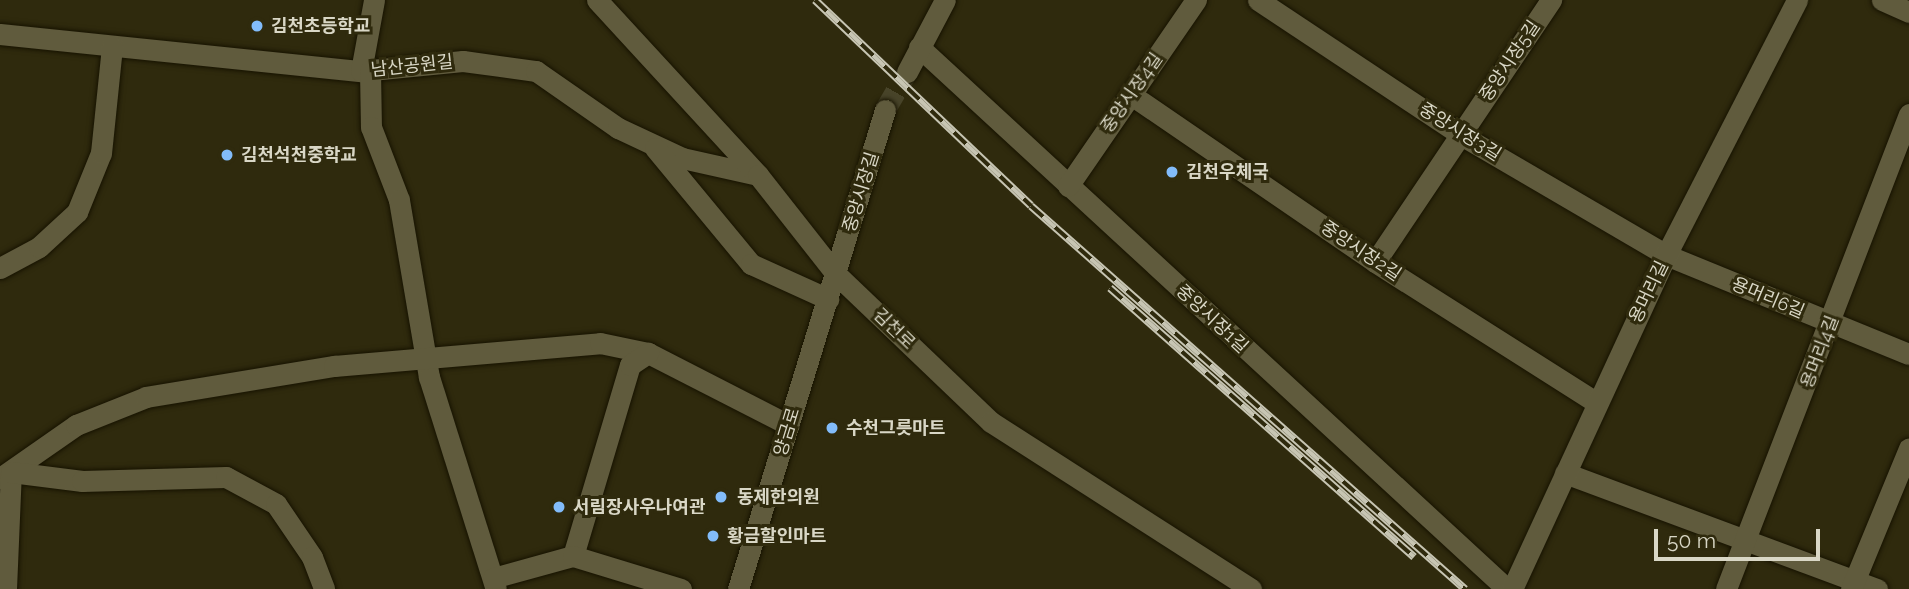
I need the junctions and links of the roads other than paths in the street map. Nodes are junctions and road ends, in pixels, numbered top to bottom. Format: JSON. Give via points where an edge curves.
{"nodes":[{"id":1,"x":374,"y":0,"type":"edge"},
{"id":2,"x":597,"y":0,"type":"edge"},
{"id":3,"x":945,"y":0,"type":"edge"},
{"id":4,"x":1196,"y":0,"type":"edge"},
{"id":5,"x":1258,"y":0,"type":"edge"},
{"id":6,"x":1551,"y":0,"type":"edge"},
{"id":7,"x":1797,"y":0,"type":"edge"},
{"id":8,"x":1882,"y":0,"type":"edge"},
{"id":9,"x":1909,"y":12,"type":"edge"},
{"id":10,"x":0,"y":34,"type":"edge"},
{"id":11,"x":112,"y":47,"type":"junction"},
{"id":12,"x":919,"y":47,"type":"junction"},
{"id":13,"x":366,"y":71,"type":"junction"},
{"id":14,"x":907,"y":72,"type":"tunnel mouth"},
{"id":15,"x":1130,"y":94,"type":"junction"},
{"id":16,"x":885,"y":110,"type":"tunnel mouth"},
{"id":17,"x":1909,"y":114,"type":"edge"},
{"id":18,"x":1461,"y":135,"type":"junction"},
{"id":19,"x":651,"y":144,"type":"junction"},
{"id":20,"x":758,"y":175,"type":"junction"},
{"id":21,"x":1068,"y":186,"type":"junction"},
{"id":22,"x":1666,"y":255,"type":"junction"},
{"id":23,"x":1376,"y":262,"type":"junction"},
{"id":24,"x":0,"y":268,"type":"edge"},
{"id":25,"x":836,"y":274,"type":"junction"},
{"id":26,"x":828,"y":299,"type":"junction"},
{"id":27,"x":1830,"y":325,"type":"junction"},
{"id":28,"x":648,"y":353,"type":"junction"},
{"id":29,"x":1909,"y":354,"type":"edge"},
{"id":30,"x":426,"y":359,"type":"junction"},
{"id":31,"x":1596,"y":402,"type":"junction"},
{"id":32,"x":789,"y":425,"type":"junction"},
{"id":33,"x":1909,"y":448,"type":"edge"},
{"id":34,"x":1565,"y":473,"type":"junction"},
{"id":35,"x":5,"y":475,"type":"edge"},
{"id":36,"x":1744,"y":543,"type":"junction"},
{"id":37,"x":573,"y":556,"type":"junction"},
{"id":38,"x":494,"y":583,"type":"edge"},
{"id":39,"x":1853,"y":584,"type":"edge"},
{"id":40,"x":6,"y":589,"type":"edge"},
{"id":41,"x":324,"y":589,"type":"edge"},
{"id":42,"x":681,"y":589,"type":"edge"},
{"id":43,"x":738,"y":589,"type":"edge"},
{"id":44,"x":1251,"y":589,"type":"edge"},
{"id":45,"x":1507,"y":589,"type":"edge"},
{"id":46,"x":1512,"y":589,"type":"edge"},
{"id":47,"x":1727,"y":589,"type":"edge"},
{"id":48,"x":1877,"y":589,"type":"edge"}],
"edges":[{"from":1,"to":13,"type":"street"},
{"from":2,"to":20,"type":"street","name":"김천로"},
{"from":3,"to":12,"type":"street"},
{"from":4,"to":15,"type":"street","name":"중앙시장4길"},
{"from":5,"to":18,"type":"street","name":"중앙시장3길"},
{"from":6,"to":18,"type":"street","name":"중앙시장5길"},
{"from":7,"to":22,"type":"street","name":"용머리길"},
{"from":8,"to":9,"type":"street"},
{"from":10,"to":11,"type":"street","name":"남산공원길"},
{"from":11,"to":13,"type":"street","name":"남산공원길"},
{"from":11,"to":24,"type":"street","via":[[101,153],[77,212],[39,247]]},
{"from":12,"to":14,"type":"street"},
{"from":12,"to":21,"type":"street","name":"중앙시장1길"},
{"from":13,"to":19,"type":"street","name":"남산공원길","via":[[463,61],[536,71],[618,128]]},
{"from":13,"to":30,"type":"street","via":[[371,127],[399,200]]},
{"from":15,"to":21,"type":"street","name":"중앙시장4길"},
{"from":15,"to":23,"type":"street","name":"중앙시장2길"},
{"from":16,"to":25,"type":"street","name":"중앙시장길"},
{"from":17,"to":27,"type":"street","name":"용머리4길"},
{"from":18,"to":22,"type":"street","name":"중앙시장3길"},
{"from":18,"to":23,"type":"street","name":"중앙시장5길"},
{"from":19,"to":20,"type":"street","name":"남산공원길","via":[[682,158]]},
{"from":19,"to":26,"type":"street","via":[[751,264]]},
{"from":20,"to":25,"type":"street","name":"김천로"},
{"from":21,"to":45,"type":"street","name":"중앙시장1길"},
{"from":22,"to":27,"type":"street","name":"용머리6길"},
{"from":22,"to":31,"type":"street","name":"용머리길"},
{"from":23,"to":31,"type":"street","name":"중앙시장2길"},
{"from":25,"to":26,"type":"street","name":"양금로"},
{"from":25,"to":44,"type":"street","name":"김천로","via":[[991,422]]},
{"from":26,"to":32,"type":"street","name":"양금로"},
{"from":27,"to":29,"type":"street","name":"용머리6길"},
{"from":27,"to":36,"type":"street","name":"용머리4길"},
{"from":28,"to":30,"type":"street","via":[[600,343]]},
{"from":28,"to":32,"type":"street"},
{"from":28,"to":37,"type":"street","via":[[630,365]]},
{"from":30,"to":35,"type":"street","via":[[334,366],[146,397],[76,425]]},
{"from":30,"to":38,"type":"street"},
{"from":31,"to":34,"type":"street","name":"용머리길"},
{"from":32,"to":43,"type":"street","name":"양금로"},
{"from":33,"to":39,"type":"street"},
{"from":34,"to":36,"type":"street"},
{"from":34,"to":46,"type":"street","name":"용머리길"},
{"from":35,"to":40,"type":"street"},
{"from":35,"to":41,"type":"street","via":[[82,481],[226,477],[276,504],[312,557]]},
{"from":36,"to":39,"type":"street"},
{"from":36,"to":47,"type":"street","name":"용머리4길"},
{"from":37,"to":38,"type":"street"},
{"from":37,"to":42,"type":"street"},
{"from":39,"to":48,"type":"street"}]}
